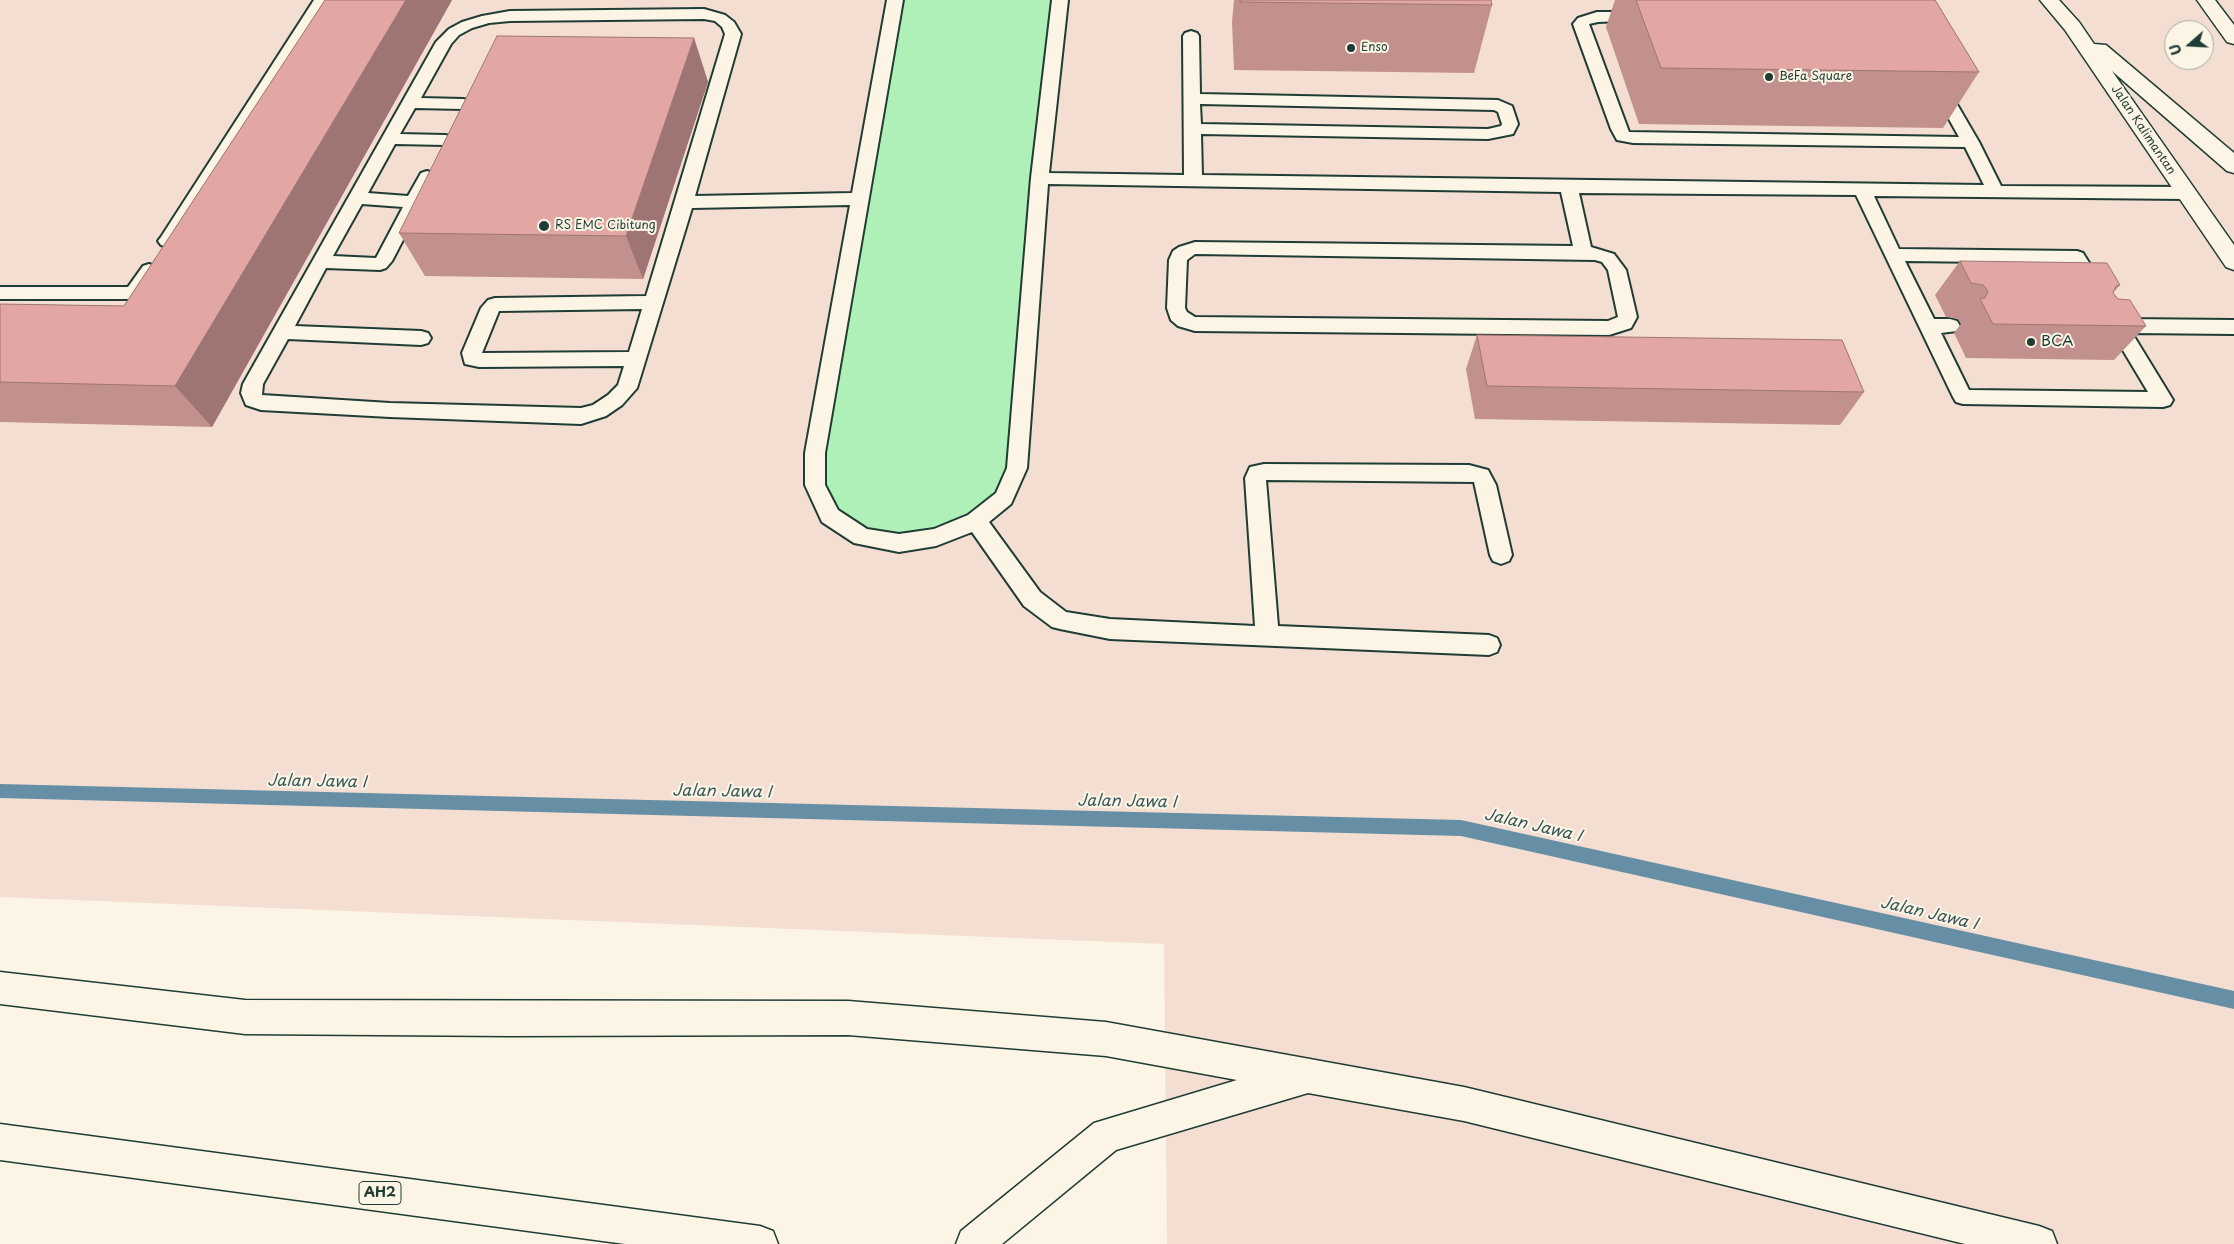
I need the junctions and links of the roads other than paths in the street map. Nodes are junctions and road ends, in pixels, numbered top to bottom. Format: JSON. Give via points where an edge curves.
{"nodes":[{"id":1,"x":322,"y":0,"type":"edge"},
{"id":2,"x":519,"y":0,"type":"edge"},
{"id":3,"x":895,"y":0,"type":"edge"},
{"id":4,"x":1060,"y":0,"type":"edge"},
{"id":5,"x":2050,"y":0,"type":"edge"},
{"id":6,"x":2206,"y":0,"type":"edge"},
{"id":7,"x":510,"y":16,"type":"junction"},
{"id":8,"x":1657,"y":18,"type":"edge"},
{"id":9,"x":2072,"y":26,"type":"junction"},
{"id":10,"x":501,"y":32,"type":"dead end"},
{"id":11,"x":2230,"y":33,"type":"edge"},
{"id":12,"x":1191,"y":36,"type":"dead end"},
{"id":13,"x":2234,"y":49,"type":"edge"},
{"id":14,"x":1932,"y":74,"type":"edge"},
{"id":15,"x":1192,"y":99,"type":"junction"},
{"id":16,"x":410,"y":104,"type":"junction"},
{"id":17,"x":1192,"y":129,"type":"junction"},
{"id":18,"x":389,"y":139,"type":"junction"},
{"id":19,"x":446,"y":140,"type":"junction"},
{"id":20,"x":1971,"y":142,"type":"junction"},
{"id":21,"x":2234,"y":166,"type":"edge"},
{"id":22,"x":1040,"y":178,"type":"junction"},
{"id":23,"x":1193,"y":181,"type":"junction"},
{"id":24,"x":1569,"y":187,"type":"junction"},
{"id":25,"x":1862,"y":188,"type":"junction"},
{"id":26,"x":1995,"y":191,"type":"junction"},
{"id":27,"x":2186,"y":193,"type":"junction"},
{"id":28,"x":356,"y":198,"type":"junction"},
{"id":29,"x":859,"y":199,"type":"junction"},
{"id":30,"x":414,"y":202,"type":"junction"},
{"id":31,"x":685,"y":202,"type":"junction"},
{"id":32,"x":1583,"y":252,"type":"junction"},
{"id":33,"x":1893,"y":255,"type":"junction"},
{"id":34,"x":320,"y":262,"type":"junction"},
{"id":35,"x":2234,"y":262,"type":"edge"},
{"id":36,"x":0,"y":293,"type":"edge"},
{"id":37,"x":654,"y":302,"type":"junction"},
{"id":38,"x":1928,"y":326,"type":"junction"},
{"id":39,"x":1950,"y":326,"type":"dead end"},
{"id":40,"x":2095,"y":326,"type":"edge"},
{"id":41,"x":2119,"y":326,"type":"junction"},
{"id":42,"x":2234,"y":327,"type":"edge"},
{"id":43,"x":281,"y":332,"type":"junction"},
{"id":44,"x":421,"y":338,"type":"dead end"},
{"id":45,"x":636,"y":359,"type":"junction"},
{"id":46,"x":976,"y":522,"type":"junction"},
{"id":47,"x":1501,"y":555,"type":"dead end"},
{"id":48,"x":1267,"y":636,"type":"junction"},
{"id":49,"x":1490,"y":645,"type":"dead end"},
{"id":50,"x":0,"y":988,"type":"edge"},
{"id":51,"x":1310,"y":1076,"type":"junction"},
{"id":52,"x":0,"y":1142,"type":"edge"},
{"id":53,"x":760,"y":1244,"type":"edge"},
{"id":54,"x":974,"y":1244,"type":"edge"},
{"id":55,"x":2039,"y":1244,"type":"edge"}],
"edges":[{"from":1,"to":36,"type":"lane","via":[[134,293]]},
{"from":2,"to":7,"type":"lane"},
{"from":3,"to":29,"type":"lane"},
{"from":4,"to":22,"type":"lane"},
{"from":5,"to":9,"type":"main road","name":"Jalan Kalimantan"},
{"from":6,"to":11,"type":"main road"},
{"from":7,"to":10,"type":"lane"},
{"from":7,"to":16,"type":"lane","via":[[467,25],[454,32],[444,42]]},
{"from":7,"to":31,"type":"lane","via":[[704,14],[720,18],[729,25],[733,34]]},
{"from":8,"to":20,"type":"lane","via":[[1598,17],[1581,24],[1623,136]]},
{"from":9,"to":21,"type":"main road"},
{"from":9,"to":27,"type":"main road","name":"Jalan Kalimantan"},
{"from":11,"to":13,"type":"main road"},
{"from":12,"to":15,"type":"lane"},
{"from":14,"to":20,"type":"lane"},
{"from":15,"to":17,"type":"lane"},
{"from":15,"to":17,"type":"lane","via":[[1498,106],[1506,110],[1510,124],[1507,130],[1488,134]]},
{"from":16,"to":18,"type":"lane"},
{"from":16,"to":19,"type":"lane","via":[[467,96]]},
{"from":17,"to":23,"type":"lane"},
{"from":18,"to":19,"type":"lane"},
{"from":18,"to":28,"type":"lane"},
{"from":19,"to":30,"type":"lane"},
{"from":20,"to":26,"type":"lane"},
{"from":22,"to":23,"type":"lane"},
{"from":22,"to":46,"type":"lane","via":[[1017,468],[1004,498]]},
{"from":23,"to":24,"type":"lane"},
{"from":24,"to":25,"type":"lane"},
{"from":24,"to":32,"type":"lane"},
{"from":25,"to":26,"type":"lane"},
{"from":25,"to":33,"type":"lane"},
{"from":26,"to":27,"type":"lane"},
{"from":27,"to":35,"type":"main road","name":"Jalan Kalimantan"},
{"from":28,"to":30,"type":"lane"},
{"from":28,"to":34,"type":"lane"},
{"from":29,"to":31,"type":"lane"},
{"from":29,"to":46,"type":"lane","via":[[814,452],[815,485],[830,516],[862,537],[899,543],[936,537]]},
{"from":30,"to":34,"type":"lane","via":[[380,264]]},
{"from":31,"to":37,"type":"lane"},
{"from":32,"to":32,"type":"lane","via":[[1608,258],[1617,270],[1628,318],[1624,323],[1599,328],[1195,324],[1185,321],[1176,308],[1178,260],[1185,251],[1195,248]]},
{"from":33,"to":38,"type":"lane"},
{"from":33,"to":41,"type":"lane","via":[[2077,257]]},
{"from":34,"to":43,"type":"lane"},
{"from":37,"to":45,"type":"lane"},
{"from":37,"to":45,"type":"lane","via":[[495,304],[490,308],[472,353],[472,359],[479,360]]},
{"from":38,"to":39,"type":"lane"},
{"from":38,"to":41,"type":"lane","via":[[1963,397],[2163,400]]},
{"from":40,"to":41,"type":"lane"},
{"from":41,"to":42,"type":"lane"},
{"from":43,"to":44,"type":"lane"},
{"from":43,"to":45,"type":"lane","via":[[253,384],[253,400],[390,410],[581,416],[599,411],[627,388]]},
{"from":46,"to":48,"type":"lane","via":[[1032,599],[1060,620],[1110,629]]},
{"from":47,"to":48,"type":"lane","via":[[1486,485],[1481,476],[1469,473],[1257,474]]},
{"from":48,"to":49,"type":"lane"},
{"from":50,"to":51,"type":"main road","via":[[245,1017],[848,1018],[1106,1039]]},
{"from":51,"to":54,"type":"main road","via":[[1106,1135]]},
{"from":51,"to":55,"type":"main road","via":[[1464,1104]]},
{"from":52,"to":53,"type":"main road","number":"AH2"}]}
